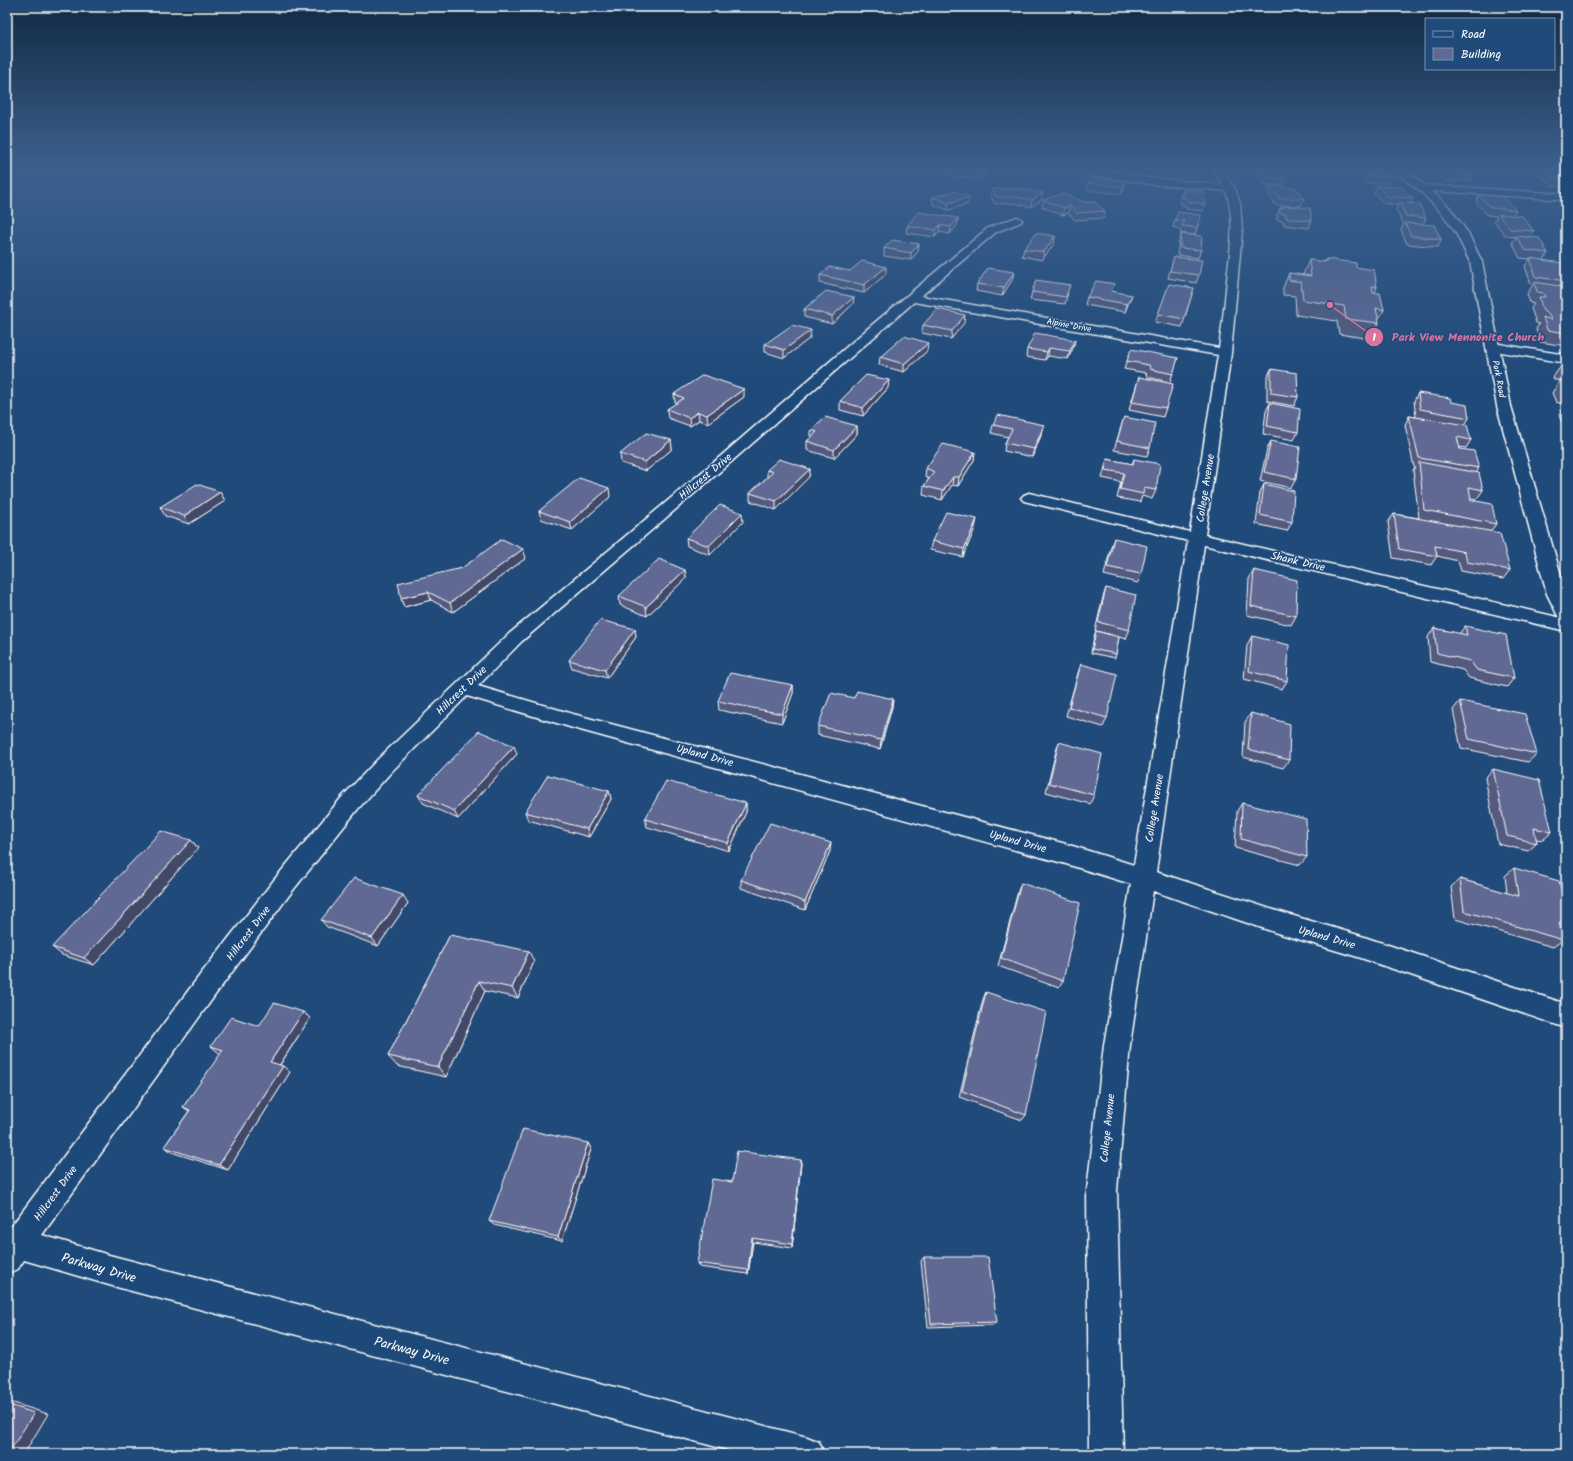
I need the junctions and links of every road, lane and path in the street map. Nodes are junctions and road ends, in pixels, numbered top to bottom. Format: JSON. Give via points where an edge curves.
{"nodes":[{"id":1,"x":984,"y":237,"type":"edge"},
{"id":2,"x":1236,"y":237,"type":"edge"},
{"id":3,"x":1465,"y":237,"type":"edge"},
{"id":4,"x":913,"y":298,"type":"junction"},
{"id":5,"x":1493,"y":347,"type":"junction"},
{"id":6,"x":1225,"y":353,"type":"junction"},
{"id":7,"x":1566,"y":359,"type":"edge"},
{"id":8,"x":1029,"y":498,"type":"dead end"},
{"id":9,"x":1196,"y":538,"type":"junction"},
{"id":10,"x":1566,"y":613,"type":"edge"},
{"id":11,"x":1566,"y":624,"type":"edge"},
{"id":12,"x":463,"y":688,"type":"junction"},
{"id":13,"x":1144,"y":878,"type":"junction"},
{"id":14,"x":1566,"y":1016,"type":"edge"},
{"id":15,"x":12,"y":1251,"type":"edge"},
{"id":16,"x":807,"y":1454,"type":"edge"},
{"id":17,"x":1106,"y":1454,"type":"edge"}],
"edges":[{"from":1,"to":4,"type":"street","name":"Hillcrest Drive"},
{"from":2,"to":6,"type":"street","name":"College Avenue"},
{"from":3,"to":5,"type":"street","name":"Park Road","via":[[1476,262]]},
{"from":4,"to":6,"type":"street","name":"Alpine Drive"},
{"from":4,"to":12,"type":"street","name":"Hillcrest Drive","via":[[515,638]]},
{"from":5,"to":7,"type":"street"},
{"from":5,"to":10,"type":"street","name":"Park Road","via":[[1504,406],[1557,594]]},
{"from":6,"to":9,"type":"street","name":"College Avenue"},
{"from":8,"to":9,"type":"street","name":"Shank Drive"},
{"from":9,"to":11,"type":"street","name":"Shank Drive"},
{"from":9,"to":13,"type":"street","name":"College Avenue"},
{"from":12,"to":13,"type":"street","name":"Upland Drive","via":[[573,721],[1066,854]]},
{"from":12,"to":15,"type":"street","name":"Hillcrest Drive","via":[[381,770],[308,855],[209,983]]},
{"from":13,"to":14,"type":"street","name":"Upland Drive"},
{"from":13,"to":17,"type":"street","name":"College Avenue","via":[[1117,1045],[1103,1176]]},
{"from":15,"to":16,"type":"street","name":"Parkway Drive","via":[[109,1270]]}]}
